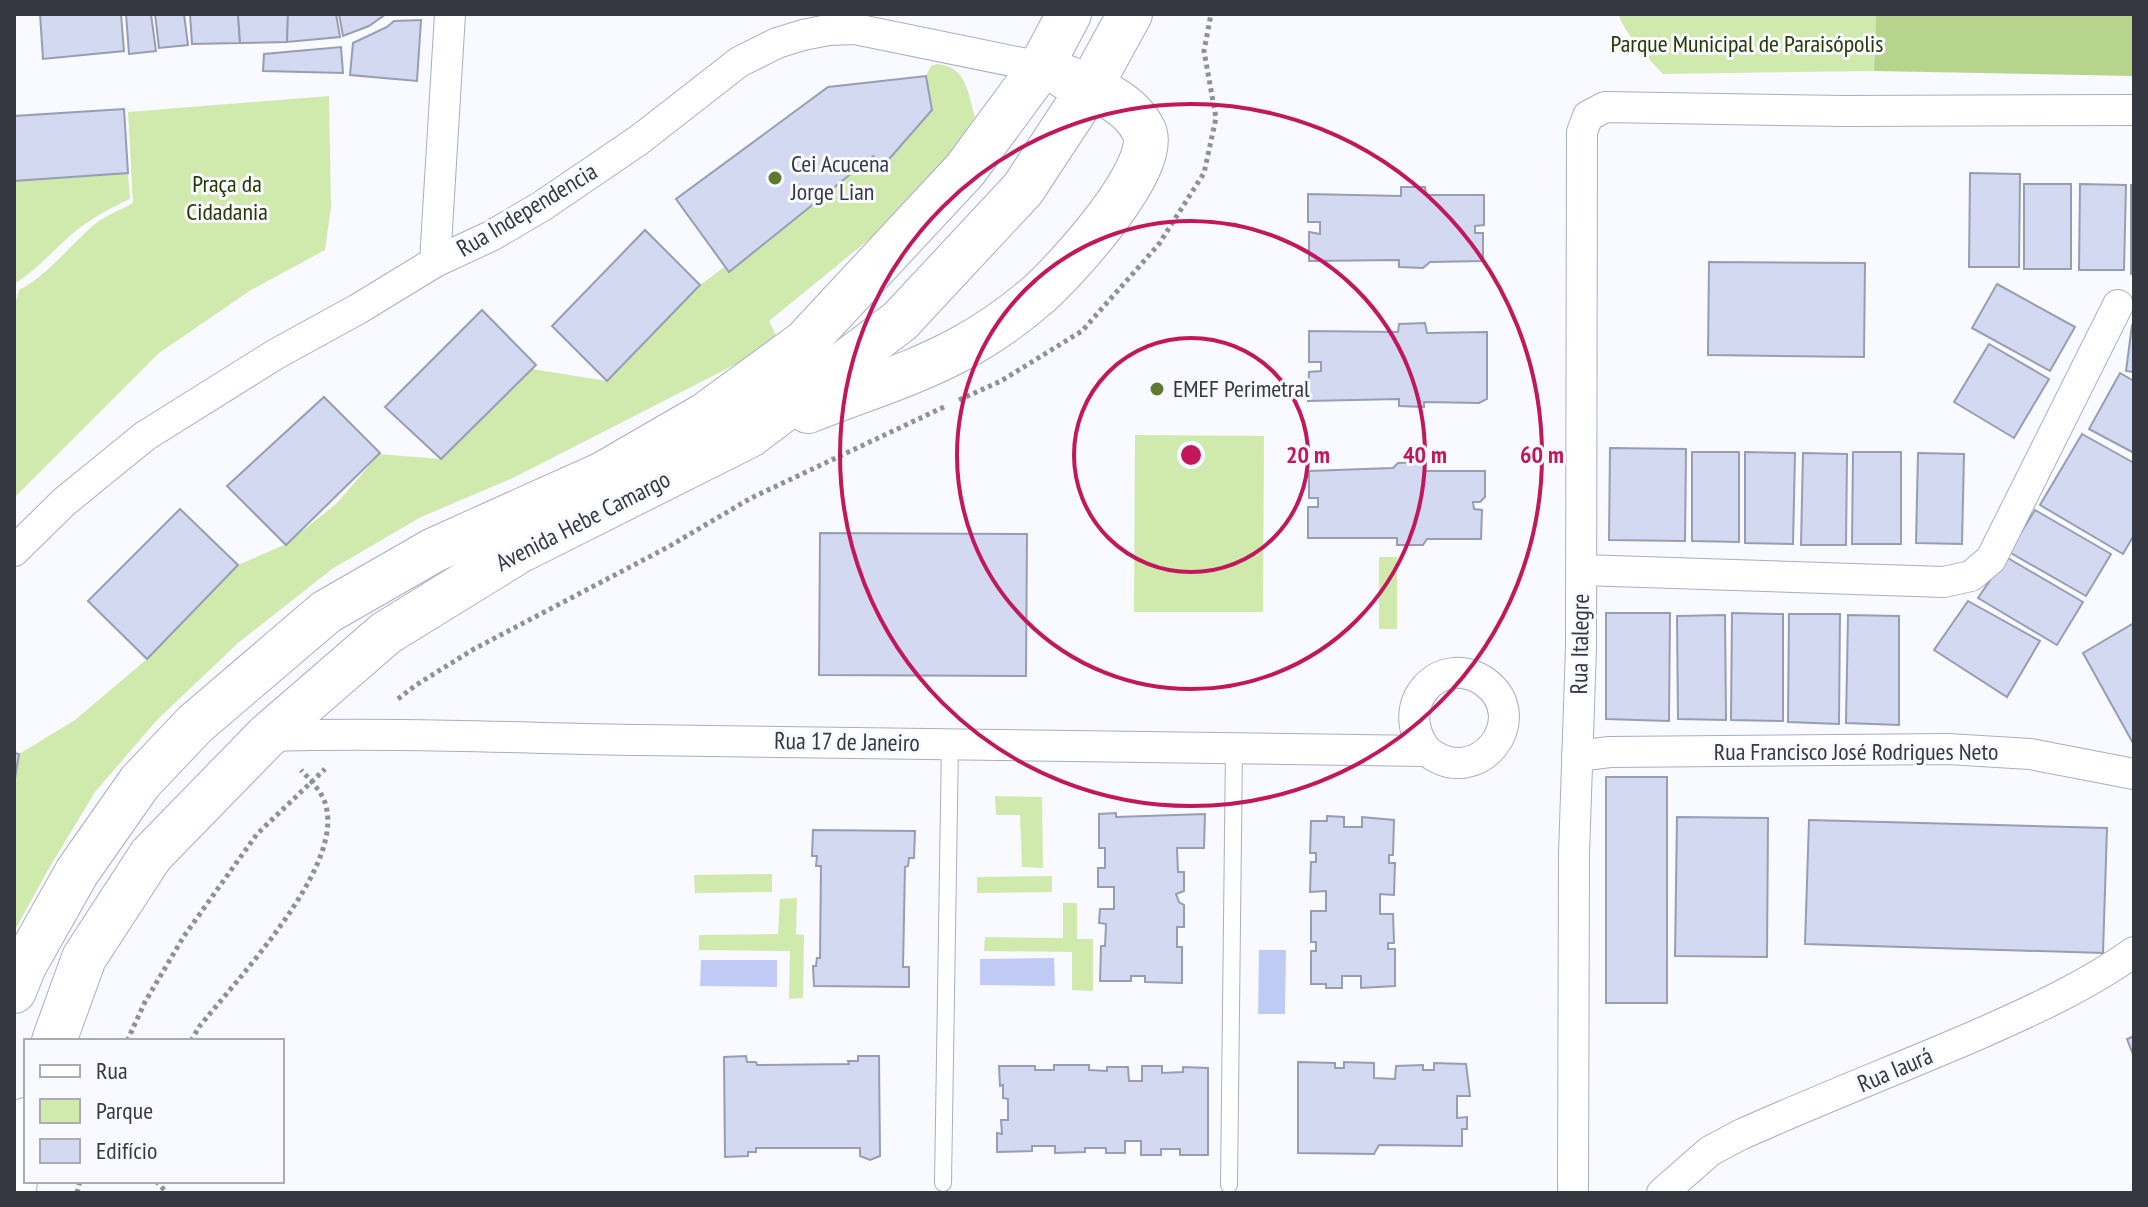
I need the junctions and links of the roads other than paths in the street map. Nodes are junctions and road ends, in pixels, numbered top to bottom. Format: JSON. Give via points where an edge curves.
{"nodes":[{"id":1,"x":450,"y":14,"type":"edge"},
{"id":2,"x":1069,"y":14,"type":"edge"},
{"id":3,"x":1130,"y":14,"type":"edge"},
{"id":4,"x":1041,"y":67,"type":"junction"},
{"id":5,"x":1090,"y":87,"type":"junction"},
{"id":6,"x":2134,"y":110,"type":"edge"},
{"id":7,"x":435,"y":262,"type":"junction"},
{"id":8,"x":2118,"y":305,"type":"dead end"},
{"id":9,"x":750,"y":435,"type":"junction"},
{"id":10,"x":14,"y":551,"type":"edge"},
{"id":11,"x":1582,"y":570,"type":"junction"},
{"id":12,"x":267,"y":736,"type":"junction"},
{"id":13,"x":950,"y":743,"type":"junction"},
{"id":14,"x":1234,"y":747,"type":"junction"},
{"id":15,"x":1427,"y":751,"type":"dead end"},
{"id":16,"x":1577,"y":756,"type":"junction"},
{"id":17,"x":2134,"y":774,"type":"edge"},
{"id":18,"x":2134,"y":952,"type":"edge"},
{"id":19,"x":14,"y":991,"type":"edge"},
{"id":20,"x":55,"y":1039,"type":"edge"},
{"id":21,"x":24,"y":1126,"type":"edge"},
{"id":22,"x":943,"y":1183,"type":"dead end"},
{"id":23,"x":1229,"y":1185,"type":"dead end"},
{"id":24,"x":14,"y":1190,"type":"edge"},
{"id":25,"x":1573,"y":1193,"type":"edge"},
{"id":26,"x":1662,"y":1193,"type":"edge"}],
"edges":[{"from":1,"to":7,"type":"street"},
{"from":2,"to":4,"type":"main road","name":"Avenida Hebe Camargo"},
{"from":3,"to":5,"type":"main road","name":"Avenida Hebe Camargo"},
{"from":4,"to":5,"type":"main road"},
{"from":4,"to":7,"type":"street","name":"Rua Independencia","via":[[855,29],[777,43],[739,62],[542,206]]},
{"from":4,"to":19,"type":"main road","name":"Avenida Hebe Camargo","via":[[965,170],[805,342],[705,415],[603,474],[434,550],[326,612],[195,724],[140,782],[77,872]]},
{"from":5,"to":9,"type":"main road","name":"Avenida Hebe Camargo","via":[[1023,189],[900,321]]},
{"from":5,"to":9,"type":"main road","via":[[1116,100],[1139,123],[1147,144],[1137,175],[1075,259],[1016,314],[958,350]]},
{"from":6,"to":11,"type":"street","name":"Rua Italegre","via":[[1605,107],[1588,116],[1582,132]]},
{"from":7,"to":10,"type":"street","name":"Rua Independencia","via":[[145,436]]},
{"from":8,"to":11,"type":"street","via":[[1991,559],[1971,576],[1944,582]]},
{"from":9,"to":12,"type":"main road","name":"Avenida Hebe Camargo","via":[[519,551],[386,633]]},
{"from":11,"to":16,"type":"street","name":"Rua Italegre"},
{"from":12,"to":13,"type":"street","name":"Rua 17 de Janeiro"},
{"from":12,"to":20,"type":"main road","name":"Avenida Hebe Camargo","via":[[151,855],[84,958]]},
{"from":13,"to":14,"type":"street","name":"Rua 17 de Janeiro"},
{"from":13,"to":22,"type":"lane"},
{"from":14,"to":15,"type":"street","name":"Rua 17 de Janeiro"},
{"from":14,"to":23,"type":"lane"},
{"from":16,"to":17,"type":"street","name":"Rua Francisco José Rodrigues Neto","via":[[1948,749],[2030,754]]},
{"from":16,"to":25,"type":"street","name":"Rua Italegre"},
{"from":18,"to":26,"type":"street","name":"Rua Iaurá","via":[[2068,993],[1998,1026],[1740,1135],[1710,1151]]},
{"from":21,"to":24,"type":"main road"}]}
